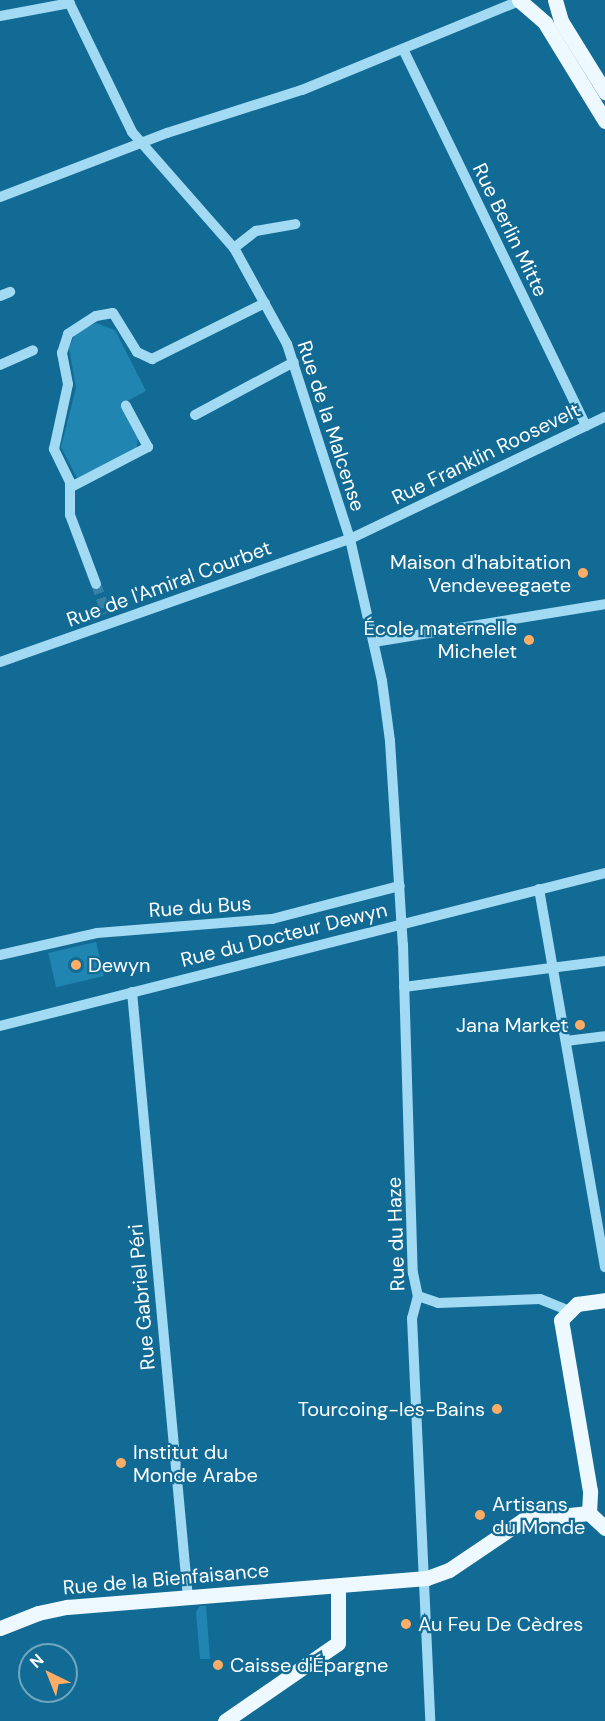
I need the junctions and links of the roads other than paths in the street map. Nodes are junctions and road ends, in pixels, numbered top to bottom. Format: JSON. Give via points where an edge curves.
{"nodes":[{"id":1,"x":554,"y":0,"type":"edge"},
{"id":2,"x":69,"y":2,"type":"edge"},
{"id":3,"x":523,"y":4,"type":"edge"},
{"id":4,"x":0,"y":16,"type":"edge"},
{"id":5,"x":403,"y":49,"type":"junction"},
{"id":6,"x":605,"y":92,"type":"edge"},
{"id":7,"x":605,"y":121,"type":"edge"},
{"id":8,"x":141,"y":143,"type":"junction"},
{"id":9,"x":0,"y":197,"type":"edge"},
{"id":10,"x":295,"y":224,"type":"dead end"},
{"id":11,"x":234,"y":248,"type":"junction"},
{"id":12,"x":265,"y":303,"type":"junction"},
{"id":13,"x":33,"y":350,"type":"dead end"},
{"id":14,"x":294,"y":362,"type":"junction"},
{"id":15,"x":0,"y":365,"type":"edge"},
{"id":16,"x":126,"y":406,"type":"dead end"},
{"id":17,"x":195,"y":415,"type":"dead end"},
{"id":18,"x":605,"y":417,"type":"edge"},
{"id":19,"x":586,"y":426,"type":"junction"},
{"id":20,"x":71,"y":487,"type":"junction"},
{"id":21,"x":350,"y":539,"type":"junction"},
{"id":22,"x":96,"y":584,"type":"tunnel mouth"},
{"id":23,"x":605,"y":604,"type":"edge"},
{"id":24,"x":375,"y":642,"type":"junction"},
{"id":25,"x":0,"y":662,"type":"edge"},
{"id":26,"x":605,"y":873,"type":"edge"},
{"id":27,"x":400,"y":886,"type":"junction"},
{"id":28,"x":539,"y":890,"type":"junction"},
{"id":29,"x":402,"y":923,"type":"junction"},
{"id":30,"x":0,"y":955,"type":"edge"},
{"id":31,"x":605,"y":961,"type":"edge"},
{"id":32,"x":553,"y":970,"type":"junction"},
{"id":33,"x":404,"y":987,"type":"junction"},
{"id":34,"x":132,"y":992,"type":"junction"},
{"id":35,"x":0,"y":1026,"type":"edge"},
{"id":36,"x":605,"y":1036,"type":"edge"},
{"id":37,"x":566,"y":1041,"type":"junction"},
{"id":38,"x":605,"y":1268,"type":"edge"},
{"id":39,"x":418,"y":1296,"type":"junction"},
{"id":40,"x":605,"y":1300,"type":"edge"},
{"id":41,"x":567,"y":1310,"type":"junction"},
{"id":42,"x":589,"y":1513,"type":"junction"},
{"id":43,"x":605,"y":1528,"type":"edge"},
{"id":44,"x":422,"y":1579,"type":"junction"},
{"id":45,"x":338,"y":1586,"type":"junction"},
{"id":46,"x":188,"y":1598,"type":"junction"},
{"id":47,"x":0,"y":1628,"type":"edge"},
{"id":48,"x":225,"y":1721,"type":"edge"},
{"id":49,"x":430,"y":1721,"type":"edge"}],
"edges":[{"from":1,"to":3,"type":"main road","via":[[545,10]]},
{"from":1,"to":6,"type":"main road","via":[[561,21]]},
{"from":2,"to":4,"type":"street"},
{"from":2,"to":8,"type":"street","name":"Rue de la Malcense"},
{"from":3,"to":5,"type":"street"},
{"from":3,"to":7,"type":"main road","via":[[548,28]]},
{"from":5,"to":8,"type":"street","via":[[273,100]]},
{"from":5,"to":19,"type":"street","name":"Rue Berlin Mitte"},
{"from":8,"to":9,"type":"street"},
{"from":8,"to":11,"type":"street","name":"Rue de la Malcense"},
{"from":10,"to":11,"type":"street","via":[[256,231]]},
{"from":11,"to":12,"type":"street","name":"Rue de la Malcense"},
{"from":12,"to":14,"type":"street","name":"Rue de la Malcense"},
{"from":12,"to":20,"type":"street","via":[[152,359],[137,352],[113,313],[96,316],[72,329],[63,347],[68,384],[54,443]]},
{"from":13,"to":15,"type":"street"},
{"from":14,"to":17,"type":"street"},
{"from":14,"to":21,"type":"street","name":"Rue de la Malcense"},
{"from":16,"to":20,"type":"street","via":[[148,447]]},
{"from":18,"to":19,"type":"street","name":"Rue Franklin Roosevelt"},
{"from":19,"to":21,"type":"street","name":"Rue Franklin Roosevelt"},
{"from":20,"to":22,"type":"street","via":[[70,515]]},
{"from":21,"to":24,"type":"street","name":"Rue de la Malcense"},
{"from":21,"to":25,"type":"street","name":"Rue de l'Amiral Courbet","via":[[108,618]]},
{"from":23,"to":24,"type":"street"},
{"from":24,"to":27,"type":"street","name":"Rue de la Malcense","via":[[387,715]]},
{"from":26,"to":28,"type":"street","name":"Rue du Docteur Dewyn"},
{"from":27,"to":29,"type":"street","name":"Rue de la Malcense"},
{"from":27,"to":30,"type":"street","name":"Rue du Bus","via":[[272,919],[97,933]]},
{"from":28,"to":29,"type":"street","name":"Rue du Docteur Dewyn"},
{"from":28,"to":32,"type":"street"},
{"from":29,"to":33,"type":"street","name":"Rue du Haze"},
{"from":29,"to":34,"type":"street","name":"Rue du Docteur Dewyn"},
{"from":31,"to":32,"type":"street"},
{"from":32,"to":33,"type":"street"},
{"from":32,"to":37,"type":"street"},
{"from":33,"to":39,"type":"street","name":"Rue du Haze","via":[[413,1273]]},
{"from":34,"to":35,"type":"street","name":"Rue du Docteur Dewyn"},
{"from":34,"to":46,"type":"street","name":"Rue Gabriel Péri"},
{"from":36,"to":37,"type":"street"},
{"from":37,"to":38,"type":"street"},
{"from":39,"to":41,"type":"street","via":[[438,1303],[545,1300]]},
{"from":39,"to":44,"type":"street","name":"Rue du Haze","via":[[412,1318]]},
{"from":40,"to":41,"type":"main road","via":[[583,1302]]},
{"from":41,"to":42,"type":"main road","via":[[561,1325],[590,1491]]},
{"from":42,"to":43,"type":"main road"},
{"from":42,"to":44,"type":"main road","name":"Rue de la Bienfaisance","via":[[523,1520],[446,1572]]},
{"from":44,"to":45,"type":"main road","name":"Rue de la Bienfaisance"},
{"from":44,"to":49,"type":"street","name":"Rue du Haze"},
{"from":45,"to":46,"type":"main road","name":"Rue de la Bienfaisance"},
{"from":45,"to":48,"type":"main road","via":[[339,1643]]},
{"from":46,"to":47,"type":"main road","name":"Rue de la Bienfaisance","via":[[56,1609]]}]}
